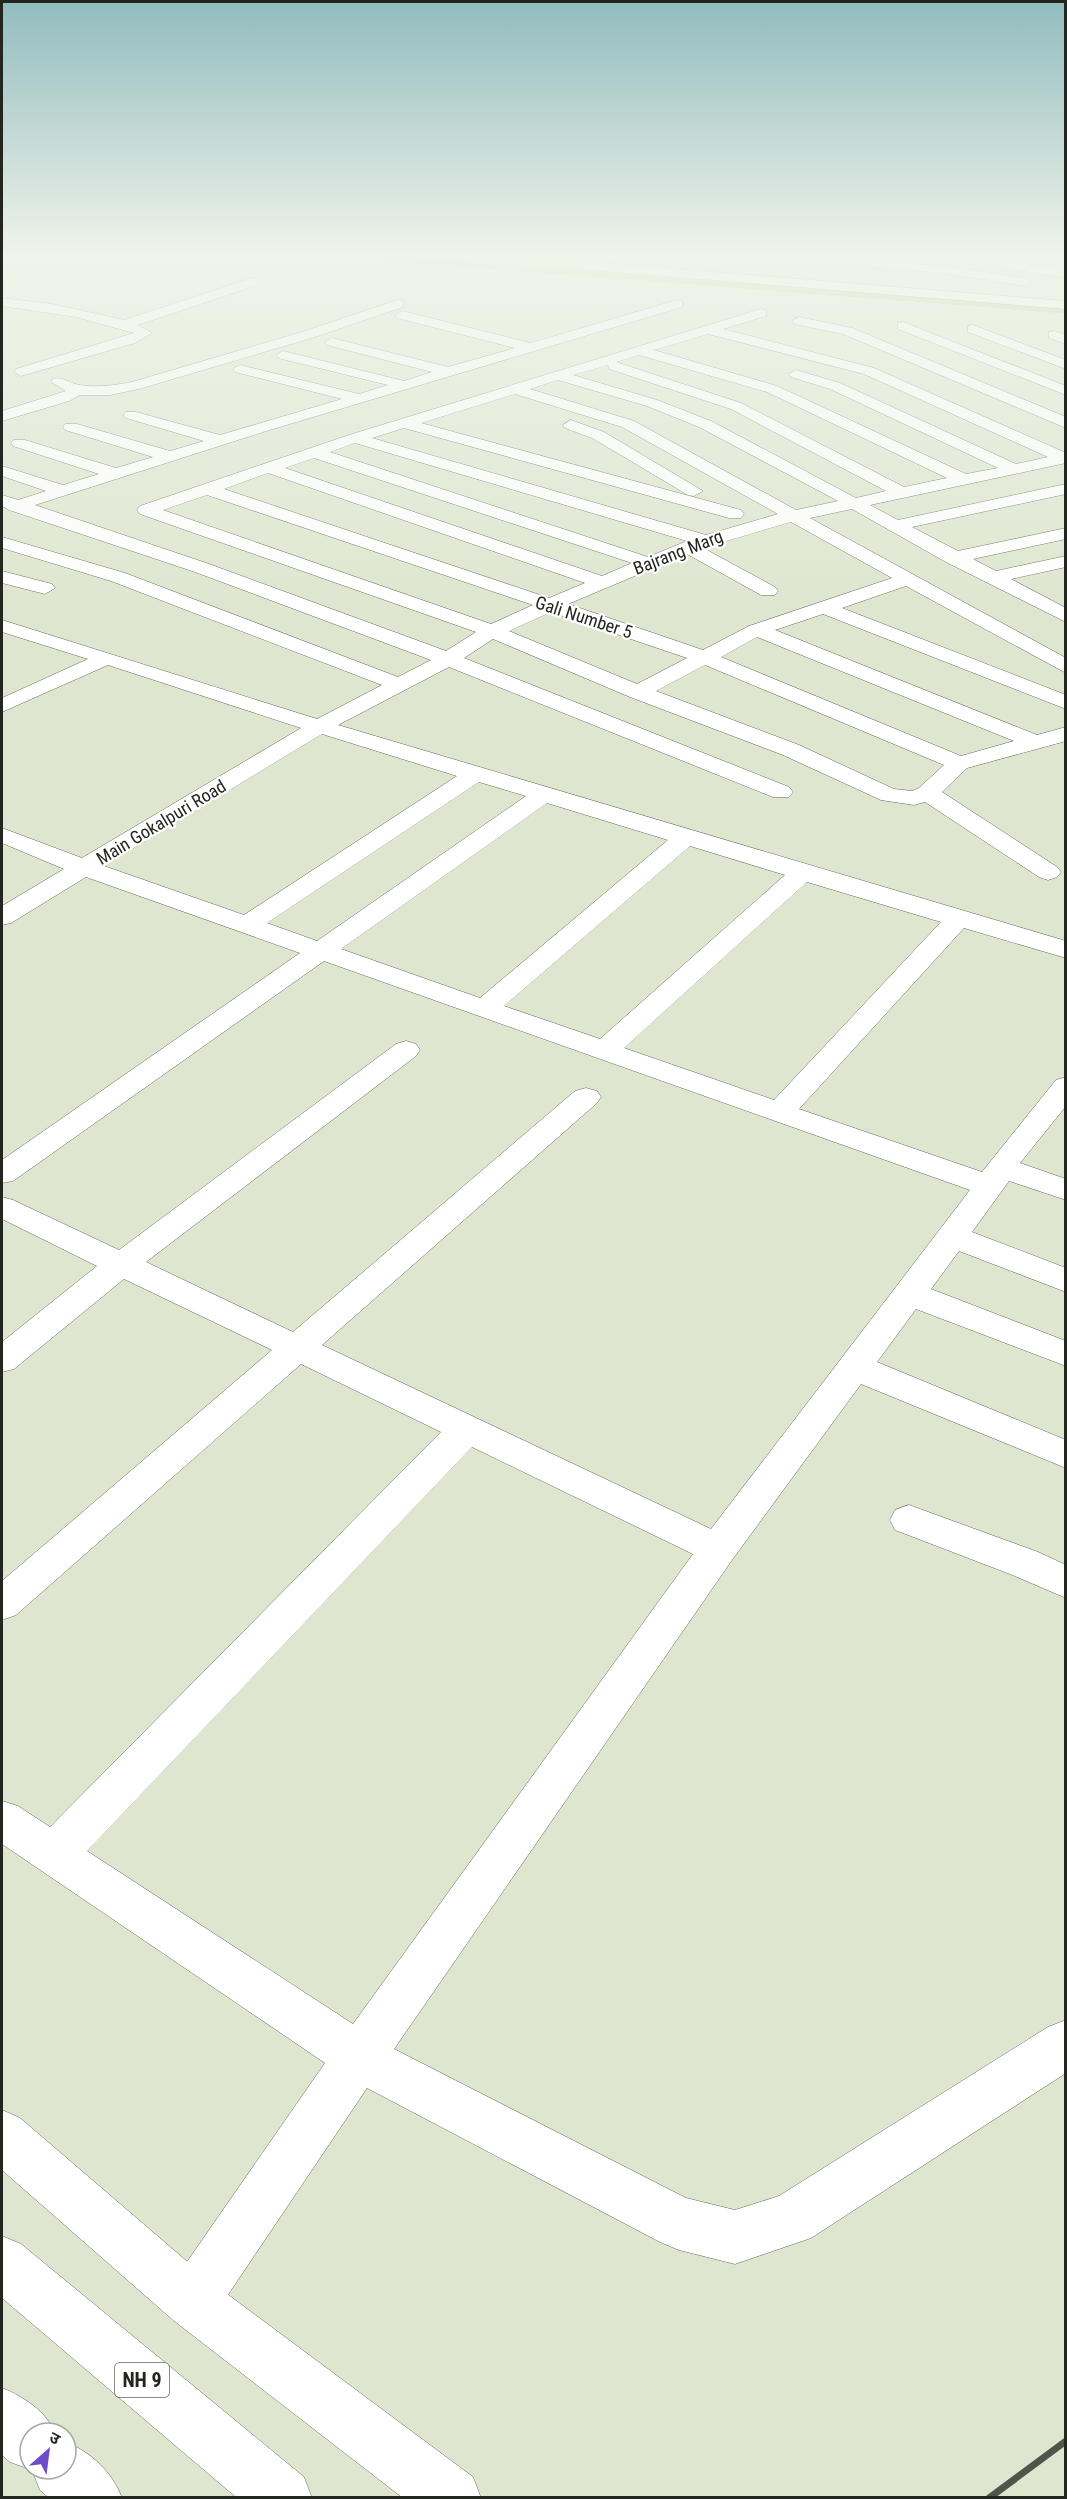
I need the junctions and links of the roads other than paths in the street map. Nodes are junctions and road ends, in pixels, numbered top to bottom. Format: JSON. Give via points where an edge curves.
{"nodes":[{"id":1,"x":27,"y":374,"type":"edge"},
{"id":2,"x":176,"y":374,"type":"edge"},
{"id":3,"x":259,"y":374,"type":"edge"},
{"id":4,"x":356,"y":374,"type":"edge"},
{"id":5,"x":447,"y":374,"type":"edge"},
{"id":6,"x":560,"y":374,"type":"edge"},
{"id":7,"x":639,"y":374,"type":"edge"},
{"id":8,"x":719,"y":374,"type":"edge"},
{"id":9,"x":793,"y":374,"type":"edge"},
{"id":10,"x":874,"y":374,"type":"edge"},
{"id":11,"x":948,"y":374,"type":"edge"},
{"id":12,"x":1022,"y":374,"type":"edge"},
{"id":13,"x":556,"y":375,"type":"junction"},
{"id":14,"x":405,"y":386,"type":"junction"},
{"id":15,"x":512,"y":388,"type":"junction"},
{"id":16,"x":77,"y":390,"type":"junction"},
{"id":17,"x":1065,"y":391,"type":"edge"},
{"id":18,"x":361,"y":399,"type":"junction"},
{"id":19,"x":284,"y":403,"type":"dead end"},
{"id":20,"x":472,"y":406,"type":"junction"},
{"id":21,"x":513,"y":409,"type":"dead end"},
{"id":22,"x":318,"y":412,"type":"junction"},
{"id":23,"x":131,"y":415,"type":"dead end"},
{"id":24,"x":2,"y":416,"type":"edge"},
{"id":25,"x":558,"y":422,"type":"dead end"},
{"id":26,"x":404,"y":423,"type":"junction"},
{"id":27,"x":1065,"y":423,"type":"edge"},
{"id":28,"x":71,"y":427,"type":"dead end"},
{"id":29,"x":598,"y":435,"type":"junction"},
{"id":30,"x":355,"y":438,"type":"junction"},
{"id":31,"x":222,"y":441,"type":"junction"},
{"id":32,"x":19,"y":443,"type":"dead end"},
{"id":33,"x":570,"y":443,"type":"dead end"},
{"id":34,"x":313,"y":452,"type":"junction"},
{"id":35,"x":172,"y":457,"type":"junction"},
{"id":36,"x":1065,"y":458,"type":"edge"},
{"id":37,"x":266,"y":467,"type":"junction"},
{"id":38,"x":1014,"y":469,"type":"junction"},
{"id":39,"x":2,"y":471,"type":"edge"},
{"id":40,"x":117,"y":474,"type":"junction"},
{"id":41,"x":963,"y":480,"type":"junction"},
{"id":42,"x":204,"y":488,"type":"junction"},
{"id":43,"x":1065,"y":489,"type":"edge"},
{"id":44,"x":64,"y":491,"type":"junction"},
{"id":45,"x":902,"y":493,"type":"junction"},
{"id":46,"x":850,"y":504,"type":"junction"},
{"id":47,"x":7,"y":505,"type":"edge"},
{"id":48,"x":148,"y":507,"type":"junction"},
{"id":49,"x":735,"y":514,"type":"junction"},
{"id":50,"x":792,"y":516,"type":"junction"},
{"id":51,"x":755,"y":525,"type":"junction"},
{"id":52,"x":893,"y":526,"type":"junction"},
{"id":53,"x":85,"y":528,"type":"junction"},
{"id":54,"x":1065,"y":533,"type":"edge"},
{"id":55,"x":2,"y":542,"type":"edge"},
{"id":56,"x":697,"y":544,"type":"junction"},
{"id":57,"x":953,"y":558,"type":"junction"},
{"id":58,"x":1065,"y":561,"type":"edge"},
{"id":59,"x":649,"y":563,"type":"junction"},
{"id":60,"x":2,"y":577,"type":"edge"},
{"id":61,"x":992,"y":578,"type":"junction"},
{"id":62,"x":906,"y":580,"type":"junction"},
{"id":63,"x":602,"y":582,"type":"junction"},
{"id":64,"x":45,"y":588,"type":"dead end"},
{"id":65,"x":768,"y":591,"type":"dead end"},
{"id":66,"x":549,"y":606,"type":"junction"},
{"id":67,"x":823,"y":607,"type":"junction"},
{"id":68,"x":1065,"y":616,"type":"edge"},
{"id":69,"x":2,"y":626,"type":"edge"},
{"id":70,"x":756,"y":630,"type":"junction"},
{"id":71,"x":492,"y":632,"type":"junction"},
{"id":72,"x":27,"y":633,"type":"junction"},
{"id":73,"x":2,"y":643,"type":"edge"},
{"id":74,"x":702,"y":656,"type":"junction"},
{"id":75,"x":106,"y":658,"type":"junction"},
{"id":76,"x":448,"y":659,"type":"junction"},
{"id":77,"x":1065,"y":667,"type":"edge"},
{"id":78,"x":398,"y":684,"type":"junction"},
{"id":79,"x":638,"y":692,"type":"junction"},
{"id":80,"x":1065,"y":703,"type":"edge"},
{"id":81,"x":2,"y":706,"type":"edge"},
{"id":82,"x":320,"y":726,"type":"junction"},
{"id":83,"x":1065,"y":734,"type":"edge"},
{"id":84,"x":1033,"y":741,"type":"junction"},
{"id":85,"x":958,"y":763,"type":"junction"},
{"id":86,"x":477,"y":773,"type":"junction"},
{"id":87,"x":780,"y":792,"type":"dead end"},
{"id":88,"x":546,"y":793,"type":"junction"},
{"id":89,"x":927,"y":793,"type":"junction"},
{"id":90,"x":2,"y":835,"type":"edge"},
{"id":91,"x":687,"y":836,"type":"junction"},
{"id":92,"x":84,"y":868,"type":"junction"},
{"id":93,"x":1048,"y":873,"type":"dead end"},
{"id":94,"x":801,"y":874,"type":"junction"},
{"id":95,"x":2,"y":917,"type":"edge"},
{"id":96,"x":958,"y":919,"type":"junction"},
{"id":97,"x":247,"y":925,"type":"junction"},
{"id":98,"x":1065,"y":950,"type":"edge"},
{"id":99,"x":323,"y":952,"type":"junction"},
{"id":100,"x":484,"y":1009,"type":"junction"},
{"id":101,"x":406,"y":1050,"type":"dead end"},
{"id":102,"x":604,"y":1051,"type":"junction"},
{"id":103,"x":1065,"y":1086,"type":"edge"},
{"id":104,"x":586,"y":1097,"type":"dead end"},
{"id":105,"x":779,"y":1113,"type":"junction"},
{"id":106,"x":1052,"y":1126,"type":"edge"},
{"id":107,"x":2,"y":1174,"type":"edge"},
{"id":108,"x":995,"y":1177,"type":"junction"},
{"id":109,"x":1065,"y":1190,"type":"edge"},
{"id":110,"x":2,"y":1207,"type":"edge"},
{"id":111,"x":952,"y":1236,"type":"junction"},
{"id":112,"x":120,"y":1265,"type":"junction"},
{"id":113,"x":1065,"y":1281,"type":"edge"},
{"id":114,"x":908,"y":1293,"type":"junction"},
{"id":115,"x":294,"y":1349,"type":"junction"},
{"id":116,"x":1065,"y":1354,"type":"edge"},
{"id":117,"x":2,"y":1360,"type":"edge"},
{"id":118,"x":855,"y":1367,"type":"junction"},
{"id":119,"x":467,"y":1429,"type":"junction"},
{"id":120,"x":1065,"y":1455,"type":"edge"},
{"id":121,"x":909,"y":1520,"type":"dead end"},
{"id":122,"x":718,"y":1549,"type":"junction"},
{"id":123,"x":1065,"y":1583,"type":"edge"},
{"id":124,"x":2,"y":1604,"type":"edge"},
{"id":125,"x":2,"y":1820,"type":"edge"},
{"id":126,"x":54,"y":1854,"type":"junction"},
{"id":127,"x":1065,"y":2044,"type":"edge"},
{"id":128,"x":359,"y":2058,"type":"junction"},
{"id":129,"x":2,"y":2136,"type":"edge"},
{"id":130,"x":2,"y":2263,"type":"edge"},
{"id":131,"x":192,"y":2301,"type":"junction"},
{"id":132,"x":2,"y":2417,"type":"edge"},
{"id":133,"x":18,"y":2431,"type":"edge"},
{"id":134,"x":74,"y":2481,"type":"edge"},
{"id":135,"x":93,"y":2498,"type":"edge"},
{"id":136,"x":283,"y":2498,"type":"edge"},
{"id":137,"x":452,"y":2498,"type":"edge"}],
"edges":[{"from":1,"to":16,"type":"main road"},
{"from":2,"to":16,"type":"main road","via":[[110,390]]},
{"from":3,"to":18,"type":"main road"},
{"from":4,"to":14,"type":"main road"},
{"from":5,"to":14,"type":"main road"},
{"from":6,"to":13,"type":"main road"},
{"from":7,"to":45,"type":"main road","via":[[736,406]]},
{"from":8,"to":41,"type":"main road","via":[[772,389]]},
{"from":9,"to":38,"type":"main road","via":[[835,386]]},
{"from":10,"to":36,"type":"main road"},
{"from":11,"to":27,"type":"main road"},
{"from":12,"to":17,"type":"main road"},
{"from":13,"to":15,"type":"main road"},
{"from":13,"to":46,"type":"main road","via":[[675,411]]},
{"from":14,"to":18,"type":"main road"},
{"from":14,"to":20,"type":"main road"},
{"from":15,"to":20,"type":"main road"},
{"from":15,"to":50,"type":"main road","via":[[628,424]]},
{"from":16,"to":24,"type":"main road","via":[[64,398]]},
{"from":18,"to":22,"type":"main road"},
{"from":19,"to":22,"type":"main road"},
{"from":20,"to":21,"type":"main road"},
{"from":20,"to":26,"type":"main road","via":[[447,409]]},
{"from":22,"to":31,"type":"main road"},
{"from":23,"to":31,"type":"main road"},
{"from":25,"to":29,"type":"main road"},
{"from":26,"to":30,"type":"main road"},
{"from":26,"to":49,"type":"main road"},
{"from":28,"to":35,"type":"main road"},
{"from":29,"to":33,"type":"main road"},
{"from":29,"to":49,"type":"main road"},
{"from":30,"to":34,"type":"main road"},
{"from":30,"to":56,"type":"main road"},
{"from":31,"to":35,"type":"main road"},
{"from":32,"to":40,"type":"main road"},
{"from":34,"to":37,"type":"main road"},
{"from":34,"to":59,"type":"main road"},
{"from":35,"to":40,"type":"main road"},
{"from":36,"to":38,"type":"main road","name":"Bajrang Marg"},
{"from":37,"to":42,"type":"main road"},
{"from":37,"to":63,"type":"main road"},
{"from":38,"to":41,"type":"main road","name":"Bajrang Marg"},
{"from":39,"to":44,"type":"main road"},
{"from":40,"to":44,"type":"main road"},
{"from":41,"to":45,"type":"main road","name":"Bajrang Marg"},
{"from":42,"to":48,"type":"main road"},
{"from":42,"to":66,"type":"main road","name":"Gali Number 5"},
{"from":43,"to":52,"type":"main road"},
{"from":44,"to":47,"type":"main road"},
{"from":45,"to":46,"type":"main road","name":"Bajrang Marg"},
{"from":46,"to":50,"type":"main road","name":"Bajrang Marg"},
{"from":46,"to":52,"type":"main road"},
{"from":47,"to":53,"type":"main road"},
{"from":48,"to":53,"type":"main road"},
{"from":48,"to":71,"type":"main road","via":[[146,510]]},
{"from":49,"to":51,"type":"main road"},
{"from":50,"to":51,"type":"main road","name":"Bajrang Marg"},
{"from":50,"to":62,"type":"main road"},
{"from":51,"to":56,"type":"main road","name":"Bajrang Marg"},
{"from":52,"to":57,"type":"main road"},
{"from":53,"to":76,"type":"main road"},
{"from":54,"to":57,"type":"main road"},
{"from":55,"to":78,"type":"main road","via":[[118,577]]},
{"from":56,"to":59,"type":"main road","name":"Bajrang Marg"},
{"from":56,"to":65,"type":"main road"},
{"from":57,"to":61,"type":"main road"},
{"from":58,"to":61,"type":"main road"},
{"from":59,"to":63,"type":"main road","name":"Bajrang Marg"},
{"from":60,"to":64,"type":"main road"},
{"from":61,"to":68,"type":"main road"},
{"from":62,"to":67,"type":"main road"},
{"from":62,"to":77,"type":"main road"},
{"from":63,"to":66,"type":"main road","name":"Bajrang Marg"},
{"from":66,"to":71,"type":"main road","name":"Bajrang Marg"},
{"from":66,"to":74,"type":"main road","name":"Gali Number 5"},
{"from":67,"to":70,"type":"main road"},
{"from":67,"to":80,"type":"main road"},
{"from":69,"to":72,"type":"main road"},
{"from":70,"to":74,"type":"main road"},
{"from":70,"to":84,"type":"main road"},
{"from":71,"to":76,"type":"main road","name":"Bajrang Marg"},
{"from":71,"to":79,"type":"main road"},
{"from":72,"to":73,"type":"main road"},
{"from":72,"to":75,"type":"main road"},
{"from":74,"to":79,"type":"main road"},
{"from":74,"to":85,"type":"main road","name":"Gali Number 5"},
{"from":75,"to":81,"type":"main road"},
{"from":75,"to":82,"type":"main road"},
{"from":76,"to":78,"type":"main road","name":"Bajrang Marg"},
{"from":76,"to":87,"type":"main road"},
{"from":78,"to":82,"type":"main road","name":"Bajrang Marg"},
{"from":79,"to":89,"type":"main road","via":[[791,750],[889,795],[914,798]]},
{"from":82,"to":86,"type":"main road"},
{"from":82,"to":92,"type":"main road","name":"Main Gokalpuri Road"},
{"from":83,"to":84,"type":"main road"},
{"from":84,"to":85,"type":"main road"},
{"from":85,"to":89,"type":"main road"},
{"from":86,"to":88,"type":"main road"},
{"from":86,"to":97,"type":"main road"},
{"from":88,"to":91,"type":"main road"},
{"from":88,"to":99,"type":"main road"},
{"from":89,"to":93,"type":"main road"},
{"from":90,"to":92,"type":"main road"},
{"from":91,"to":94,"type":"main road"},
{"from":91,"to":100,"type":"main road"},
{"from":92,"to":95,"type":"main road","name":"Main Gokalpuri Road"},
{"from":92,"to":97,"type":"main road"},
{"from":94,"to":96,"type":"main road"},
{"from":94,"to":102,"type":"main road"},
{"from":96,"to":98,"type":"main road"},
{"from":96,"to":105,"type":"main road"},
{"from":97,"to":99,"type":"main road"},
{"from":99,"to":100,"type":"main road"},
{"from":99,"to":107,"type":"main road"},
{"from":100,"to":102,"type":"main road"},
{"from":101,"to":112,"type":"main road"},
{"from":102,"to":105,"type":"main road"},
{"from":103,"to":106,"type":"main road"},
{"from":104,"to":115,"type":"main road"},
{"from":105,"to":108,"type":"main road"},
{"from":106,"to":108,"type":"main road"},
{"from":108,"to":109,"type":"main road"},
{"from":108,"to":111,"type":"main road"},
{"from":110,"to":112,"type":"main road"},
{"from":111,"to":113,"type":"main road"},
{"from":111,"to":114,"type":"main road"},
{"from":112,"to":115,"type":"main road"},
{"from":112,"to":117,"type":"main road"},
{"from":114,"to":116,"type":"main road"},
{"from":114,"to":118,"type":"main road"},
{"from":115,"to":119,"type":"main road"},
{"from":115,"to":124,"type":"main road"},
{"from":118,"to":120,"type":"main road"},
{"from":118,"to":122,"type":"main road"},
{"from":119,"to":122,"type":"main road"},
{"from":119,"to":126,"type":"main road"},
{"from":121,"to":123,"type":"main road","via":[[1024,1563]]},
{"from":122,"to":128,"type":"main road"},
{"from":125,"to":126,"type":"main road"},
{"from":126,"to":128,"type":"main road"},
{"from":127,"to":128,"type":"main road","via":[[792,2219],[735,2237],[679,2223]]},
{"from":128,"to":131,"type":"main road"},
{"from":129,"to":131,"type":"main road"},
{"from":130,"to":136,"type":"main road","number":"NH 9"},
{"from":131,"to":137,"type":"main road"},
{"from":132,"to":133,"type":"main road"},
{"from":134,"to":135,"type":"main road"}]}
